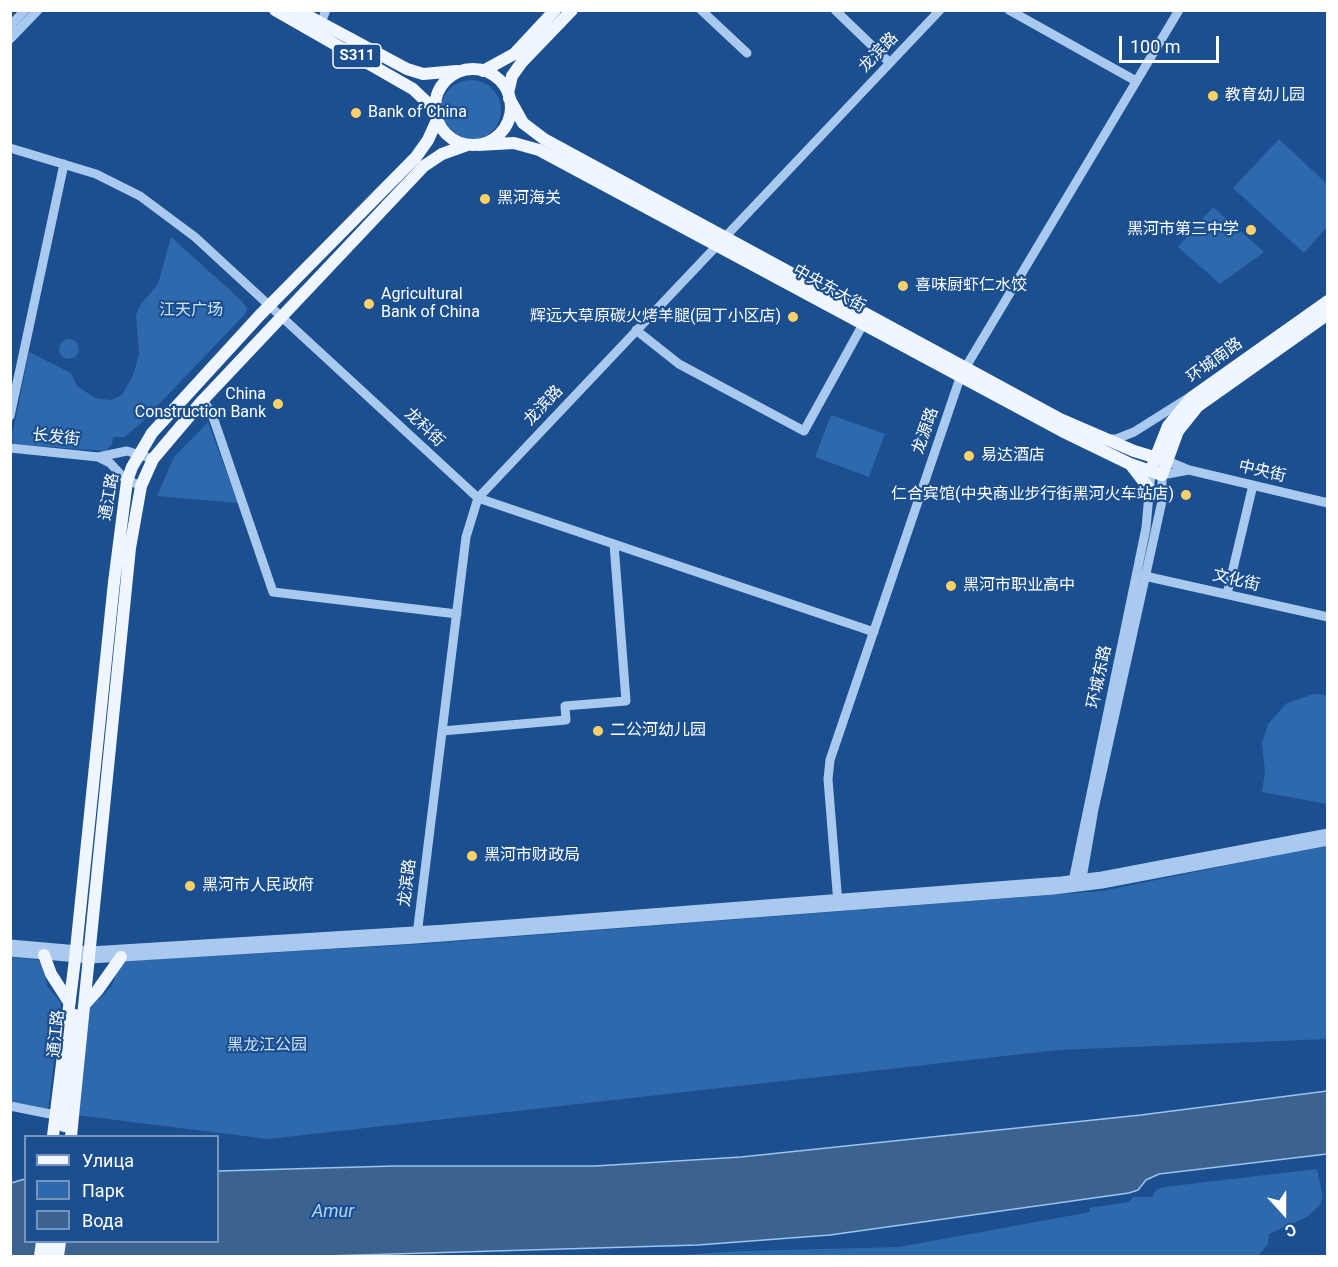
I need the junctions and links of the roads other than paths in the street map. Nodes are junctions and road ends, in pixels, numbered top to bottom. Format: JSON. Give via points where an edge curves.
{"nodes":[{"id":1,"x":25,"y":10,"type":"edge"},
{"id":2,"x":38,"y":10,"type":"edge"},
{"id":3,"x":275,"y":10,"type":"edge"},
{"id":4,"x":297,"y":10,"type":"edge"},
{"id":5,"x":326,"y":10,"type":"edge"},
{"id":6,"x":555,"y":10,"type":"edge"},
{"id":7,"x":572,"y":10,"type":"edge"},
{"id":8,"x":701,"y":10,"type":"edge"},
{"id":9,"x":835,"y":10,"type":"edge"},
{"id":10,"x":940,"y":10,"type":"edge"},
{"id":11,"x":1009,"y":10,"type":"edge"},
{"id":12,"x":1179,"y":10,"type":"edge"},
{"id":13,"x":321,"y":23,"type":"junction"},
{"id":14,"x":10,"y":26,"type":"edge"},
{"id":15,"x":10,"y":39,"type":"edge"},
{"id":16,"x":747,"y":53,"type":"dead end"},
{"id":17,"x":890,"y":63,"type":"junction"},
{"id":18,"x":464,"y":70,"type":"junction"},
{"id":19,"x":483,"y":71,"type":"junction"},
{"id":20,"x":1136,"y":81,"type":"junction"},
{"id":21,"x":509,"y":96,"type":"junction"},
{"id":22,"x":436,"y":115,"type":"junction"},
{"id":23,"x":472,"y":145,"type":"junction"},
{"id":24,"x":10,"y":148,"type":"edge"},
{"id":25,"x":64,"y":164,"type":"junction"},
{"id":26,"x":720,"y":241,"type":"junction"},
{"id":27,"x":1328,"y":301,"type":"edge"},
{"id":28,"x":270,"y":306,"type":"junction"},
{"id":29,"x":1328,"y":314,"type":"edge"},
{"id":30,"x":281,"y":316,"type":"junction"},
{"id":31,"x":862,"y":326,"type":"junction"},
{"id":32,"x":636,"y":330,"type":"junction"},
{"id":33,"x":963,"y":372,"type":"junction"},
{"id":34,"x":1210,"y":383,"type":"junction"},
{"id":35,"x":203,"y":400,"type":"junction"},
{"id":36,"x":10,"y":416,"type":"edge"},
{"id":37,"x":1103,"y":438,"type":"junction"},
{"id":38,"x":10,"y":448,"type":"edge"},
{"id":39,"x":139,"y":454,"type":"junction"},
{"id":40,"x":98,"y":457,"type":"junction"},
{"id":41,"x":153,"y":459,"type":"junction"},
{"id":42,"x":1161,"y":460,"type":"junction"},
{"id":43,"x":1130,"y":464,"type":"junction"},
{"id":44,"x":1189,"y":470,"type":"junction"},
{"id":45,"x":1156,"y":473,"type":"junction"},
{"id":46,"x":127,"y":481,"type":"junction"},
{"id":47,"x":1253,"y":485,"type":"junction"},
{"id":48,"x":141,"y":486,"type":"junction"},
{"id":49,"x":1151,"y":492,"type":"junction"},
{"id":50,"x":478,"y":498,"type":"junction"},
{"id":51,"x":1328,"y":503,"type":"edge"},
{"id":52,"x":614,"y":544,"type":"junction"},
{"id":53,"x":1141,"y":576,"type":"junction"},
{"id":54,"x":1227,"y":594,"type":"junction"},
{"id":55,"x":457,"y":614,"type":"junction"},
{"id":56,"x":1328,"y":617,"type":"edge"},
{"id":57,"x":874,"y":632,"type":"junction"},
{"id":58,"x":442,"y":731,"type":"junction"},
{"id":59,"x":1328,"y":833,"type":"edge"},
{"id":60,"x":1328,"y":841,"type":"edge"},
{"id":61,"x":1077,"y":883,"type":"junction"},
{"id":62,"x":837,"y":902,"type":"junction"},
{"id":63,"x":417,"y":935,"type":"junction"},
{"id":64,"x":10,"y":944,"type":"edge"},
{"id":65,"x":10,"y":952,"type":"edge"},
{"id":66,"x":44,"y":955,"type":"junction"},
{"id":67,"x":82,"y":955,"type":"junction"},
{"id":68,"x":121,"y":957,"type":"junction"},
{"id":69,"x":69,"y":1002,"type":"junction"},
{"id":70,"x":85,"y":1004,"type":"junction"},
{"id":71,"x":10,"y":1106,"type":"edge"},
{"id":72,"x":61,"y":1119,"type":"junction"},
{"id":73,"x":54,"y":1135,"type":"edge"},
{"id":74,"x":63,"y":1135,"type":"edge"},
{"id":75,"x":70,"y":1135,"type":"edge"}],
"edges":[{"from":1,"to":14,"type":"street"},
{"from":2,"to":15,"type":"street"},
{"from":3,"to":22,"type":"main road","number":"S311","via":[[413,89]]},
{"from":4,"to":13,"type":"main road"},
{"from":5,"to":13,"type":"street"},
{"from":6,"to":19,"type":"main road","via":[[514,54]]},
{"from":7,"to":21,"type":"main road","via":[[522,62],[512,76]]},
{"from":8,"to":16,"type":"street"},
{"from":9,"to":17,"type":"street"},
{"from":10,"to":17,"type":"street","name":"龙滨路"},
{"from":11,"to":20,"type":"street"},
{"from":12,"to":20,"type":"street","name":"龙源路"},
{"from":13,"to":18,"type":"main road","via":[[406,69],[423,74]]},
{"from":17,"to":26,"type":"street","name":"龙滨路"},
{"from":18,"to":19,"type":"main road"},
{"from":18,"to":22,"type":"main road","via":[[439,89]]},
{"from":19,"to":21,"type":"main road","via":[[498,79]]},
{"from":20,"to":33,"type":"street","name":"龙源路"},
{"from":21,"to":23,"type":"main road","via":[[509,119],[504,128],[489,142]]},
{"from":21,"to":26,"type":"main road","name":"中央东大街","via":[[523,123],[534,133]]},
{"from":22,"to":23,"type":"main road","via":[[448,137]]},
{"from":22,"to":28,"type":"main road","name":"通江路","via":[[428,140],[416,157]]},
{"from":23,"to":26,"type":"main road","name":"中央东大街","via":[[513,143],[539,150]]},
{"from":23,"to":30,"type":"main road","name":"通江路","via":[[442,154],[424,166]]},
{"from":24,"to":25,"type":"street","name":"龙科街"},
{"from":25,"to":28,"type":"street","name":"龙科街","via":[[96,174],[140,196],[195,237]]},
{"from":25,"to":36,"type":"street"},
{"from":26,"to":31,"type":"main road","name":"中央东大街"},
{"from":26,"to":32,"type":"street","name":"龙滨路"},
{"from":26,"to":33,"type":"main road","name":"中央东大街"},
{"from":27,"to":34,"type":"main road","name":"环城南路"},
{"from":28,"to":30,"type":"street","name":"龙科街"},
{"from":28,"to":39,"type":"main road","name":"通江路","via":[[152,433]]},
{"from":29,"to":42,"type":"main road","name":"环城南路","via":[[1198,406]]},
{"from":30,"to":35,"type":"main road","name":"通江路"},
{"from":30,"to":50,"type":"street","name":"龙科街"},
{"from":31,"to":32,"type":"street","via":[[804,431],[679,364]]},
{"from":31,"to":33,"type":"main road","name":"中央东大街"},
{"from":32,"to":50,"type":"street","name":"龙滨路"},
{"from":33,"to":37,"type":"main road","name":"中央东大街"},
{"from":33,"to":43,"type":"main road","name":"中央东大街","via":[[1062,431]]},
{"from":33,"to":57,"type":"street","name":"龙源路"},
{"from":34,"to":37,"type":"street","via":[[1134,432],[1116,439]]},
{"from":34,"to":42,"type":"main road","name":"环城南路","via":[[1177,412]]},
{"from":35,"to":41,"type":"main road","name":"通江路"},
{"from":35,"to":55,"type":"street","via":[[212,414],[273,591]]},
{"from":37,"to":42,"type":"main road","name":"中央东大街"},
{"from":38,"to":40,"type":"street","name":"长发街"},
{"from":39,"to":40,"type":"street","name":"长发街","via":[[127,451]]},
{"from":39,"to":41,"type":"street","name":"长发街"},
{"from":39,"to":46,"type":"main road","name":"通江路"},
{"from":40,"to":46,"type":"street","name":"长发街","via":[[110,463]]},
{"from":41,"to":48,"type":"main road","name":"通江路"},
{"from":42,"to":44,"type":"street"},
{"from":42,"to":45,"type":"main road","name":"环城南路"},
{"from":43,"to":45,"type":"main road","name":"中央东大街"},
{"from":43,"to":49,"type":"main road"},
{"from":44,"to":45,"type":"street"},
{"from":44,"to":47,"type":"street","name":"中央街"},
{"from":45,"to":49,"type":"street","name":"环城东路"},
{"from":45,"to":53,"type":"street","name":"环城东路","via":[[1162,501]]},
{"from":46,"to":48,"type":"street","name":"长发街"},
{"from":46,"to":67,"type":"main road","name":"通江路"},
{"from":47,"to":51,"type":"street","name":"中央街"},
{"from":47,"to":54,"type":"street"},
{"from":48,"to":67,"type":"main road","name":"通江路","via":[[130,548]]},
{"from":49,"to":53,"type":"street","name":"环城东路"},
{"from":50,"to":52,"type":"street","name":"龙科街"},
{"from":50,"to":55,"type":"street","name":"龙滨路","via":[[466,537]]},
{"from":52,"to":57,"type":"street","name":"龙科街"},
{"from":52,"to":58,"type":"street","via":[[626,701],[565,706],[566,720]]},
{"from":53,"to":54,"type":"street","name":"文化街"},
{"from":53,"to":61,"type":"street","name":"环城东路"},
{"from":54,"to":56,"type":"street","name":"文化街"},
{"from":55,"to":58,"type":"street","name":"龙滨路"},
{"from":57,"to":62,"type":"street","name":"龙源路","via":[[830,760]]},
{"from":58,"to":63,"type":"street","name":"龙滨路"},
{"from":59,"to":61,"type":"street"},
{"from":60,"to":61,"type":"street"},
{"from":61,"to":62,"type":"street"},
{"from":62,"to":63,"type":"street"},
{"from":63,"to":67,"type":"street"},
{"from":63,"to":68,"type":"street"},
{"from":64,"to":67,"type":"street"},
{"from":65,"to":66,"type":"street"},
{"from":66,"to":67,"type":"street"},
{"from":66,"to":69,"type":"main road","via":[[51,975]]},
{"from":67,"to":68,"type":"street"},
{"from":67,"to":69,"type":"main road"},
{"from":67,"to":70,"type":"main road"},
{"from":67,"to":72,"type":"main road","name":"通江路"},
{"from":68,"to":70,"type":"main road"},
{"from":69,"to":72,"type":"main road"},
{"from":70,"to":72,"type":"main road"},
{"from":71,"to":72,"type":"street"},
{"from":72,"to":73,"type":"main road"},
{"from":72,"to":74,"type":"main road"},
{"from":72,"to":75,"type":"main road"}]}
